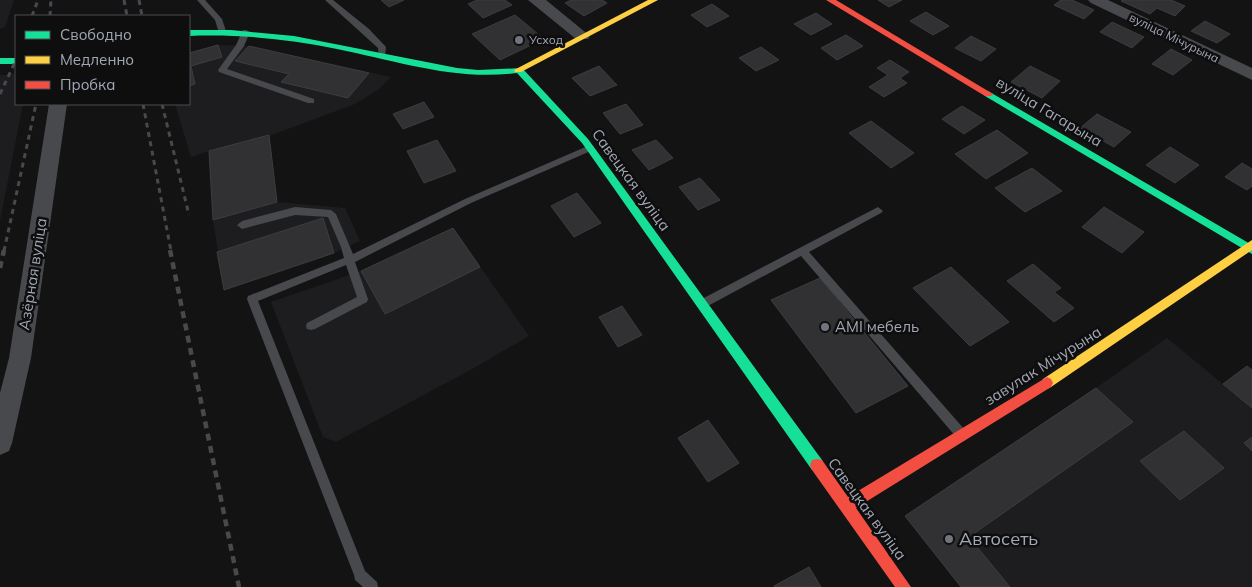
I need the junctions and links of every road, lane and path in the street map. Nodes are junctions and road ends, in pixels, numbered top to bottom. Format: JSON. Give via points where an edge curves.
{"nodes":[{"id":1,"x":201,"y":0,"type":"edge"},
{"id":2,"x":329,"y":0,"type":"edge"},
{"id":3,"x":536,"y":0,"type":"edge"},
{"id":4,"x":654,"y":0,"type":"edge"},
{"id":5,"x":830,"y":0,"type":"edge"},
{"id":6,"x":1096,"y":0,"type":"edge"},
{"id":7,"x":222,"y":32,"type":"junction"},
{"id":8,"x":246,"y":32,"type":"junction"},
{"id":9,"x":190,"y":34,"type":"edge"},
{"id":10,"x":582,"y":36,"type":"junction"},
{"id":11,"x":382,"y":55,"type":"junction"},
{"id":12,"x":0,"y":61,"type":"edge"},
{"id":13,"x":15,"y":61,"type":"edge"},
{"id":14,"x":519,"y":70,"type":"junction"},
{"id":15,"x":1252,"y":75,"type":"edge"},
{"id":16,"x":311,"y":101,"type":"dead end"},
{"id":17,"x":58,"y":105,"type":"edge"},
{"id":18,"x":590,"y":148,"type":"junction"},
{"id":19,"x":878,"y":210,"type":"dead end"},
{"id":20,"x":242,"y":225,"type":"dead end"},
{"id":21,"x":1251,"y":247,"type":"edge"},
{"id":22,"x":802,"y":251,"type":"junction"},
{"id":23,"x":349,"y":260,"type":"junction"},
{"id":24,"x":702,"y":304,"type":"junction"},
{"id":25,"x":311,"y":326,"type":"dead end"},
{"id":26,"x":962,"y":435,"type":"junction"},
{"id":27,"x":0,"y":443,"type":"edge"},
{"id":28,"x":846,"y":506,"type":"junction"},
{"id":29,"x":372,"y":587,"type":"edge"},
{"id":30,"x":904,"y":587,"type":"edge"}],
"edges":[{"from":1,"to":7,"type":"lane","via":[[218,19]]},
{"from":2,"to":11,"type":"lane","via":[[366,31],[382,48]]},
{"from":3,"to":10,"type":"street"},
{"from":4,"to":10,"type":"street"},
{"from":5,"to":21,"type":"street","name":"вуліца Гагарына"},
{"from":6,"to":15,"type":"street","name":"вуліца Мічурына"},
{"from":7,"to":8,"type":"street"},
{"from":7,"to":9,"type":"street"},
{"from":8,"to":11,"type":"street"},
{"from":8,"to":16,"type":"lane","via":[[222,70]]},
{"from":10,"to":14,"type":"street"},
{"from":11,"to":14,"type":"street","via":[[489,73]]},
{"from":12,"to":13,"type":"street"},
{"from":14,"to":18,"type":"street","name":"Савецкая вуліца"},
{"from":17,"to":27,"type":"street","name":"Азёрная вуліца","via":[[20,358]]},
{"from":18,"to":23,"type":"lane","via":[[468,201]]},
{"from":18,"to":24,"type":"street","name":"Савецкая вуліца"},
{"from":19,"to":22,"type":"lane"},
{"from":20,"to":23,"type":"lane","via":[[295,212],[331,214]]},
{"from":21,"to":26,"type":"street","name":"завулак Мічурына","via":[[1071,368]]},
{"from":22,"to":24,"type":"lane"},
{"from":22,"to":26,"type":"lane"},
{"from":23,"to":25,"type":"lane","via":[[363,299]]},
{"from":23,"to":29,"type":"lane","via":[[252,299],[360,575]]},
{"from":24,"to":28,"type":"street","name":"Савецкая вуліца"},
{"from":26,"to":28,"type":"street","name":"завулак Мічурына"},
{"from":28,"to":30,"type":"street","name":"Савецкая вуліца"}]}
